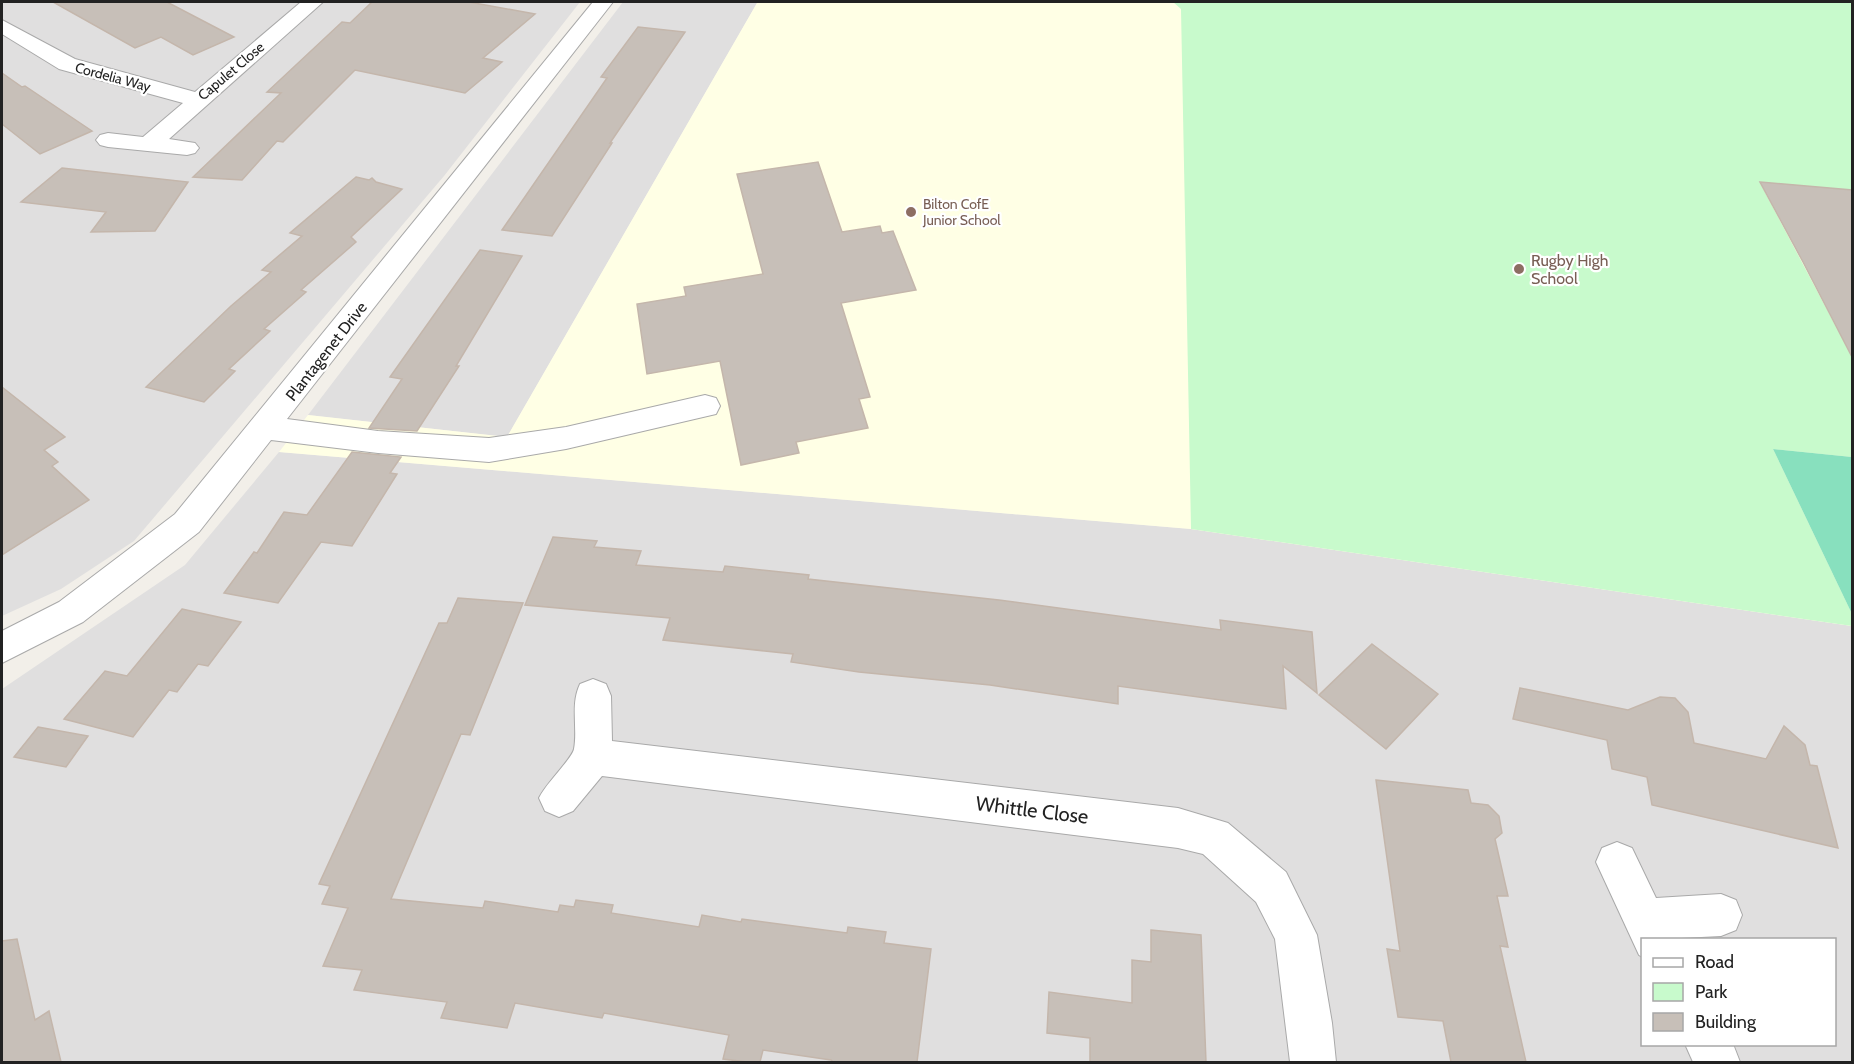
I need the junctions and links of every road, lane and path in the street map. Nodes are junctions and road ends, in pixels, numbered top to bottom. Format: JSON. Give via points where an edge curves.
{"nodes":[{"id":1,"x":313,"y":2,"type":"edge"},
{"id":2,"x":603,"y":2,"type":"edge"},
{"id":3,"x":2,"y":26,"type":"edge"},
{"id":4,"x":197,"y":100,"type":"junction"},
{"id":5,"x":108,"y":140,"type":"dead end"},
{"id":6,"x":150,"y":143,"type":"junction"},
{"id":7,"x":187,"y":148,"type":"dead end"},
{"id":8,"x":705,"y":406,"type":"dead end"},
{"id":9,"x":266,"y":428,"type":"junction"},
{"id":10,"x":2,"y":648,"type":"edge"},
{"id":11,"x":593,"y":696,"type":"dead end"},
{"id":12,"x":593,"y":757,"type":"junction"},
{"id":13,"x":559,"y":798,"type":"dead end"},
{"id":14,"x":1617,"y":862,"type":"dead end"},
{"id":15,"x":1721,"y":915,"type":"dead end"},
{"id":16,"x":1649,"y":930,"type":"edge"},
{"id":17,"x":1709,"y":1046,"type":"edge"},
{"id":18,"x":1313,"y":1062,"type":"edge"},
{"id":19,"x":1717,"y":1062,"type":"edge"}],
"edges":[{"from":1,"to":4,"type":"street","name":"Capulet Close"},
{"from":2,"to":9,"type":"street","name":"Plantagenet Drive"},
{"from":3,"to":4,"type":"street","name":"Cordelia Way","via":[[67,64]]},
{"from":4,"to":6,"type":"street","name":"Capulet Close"},
{"from":5,"to":6,"type":"street"},
{"from":6,"to":7,"type":"street"},
{"from":8,"to":9,"type":"street","via":[[566,438],[489,450]]},
{"from":9,"to":10,"type":"street","name":"Plantagenet Drive","via":[[187,523],[71,612]]},
{"from":11,"to":12,"type":"street"},
{"from":12,"to":13,"type":"street"},
{"from":12,"to":18,"type":"street","name":"Whittle Close","via":[[1178,828],[1214,837],[1271,887],[1296,935]]},
{"from":14,"to":16,"type":"street"},
{"from":15,"to":16,"type":"street"},
{"from":17,"to":19,"type":"street"}]}
